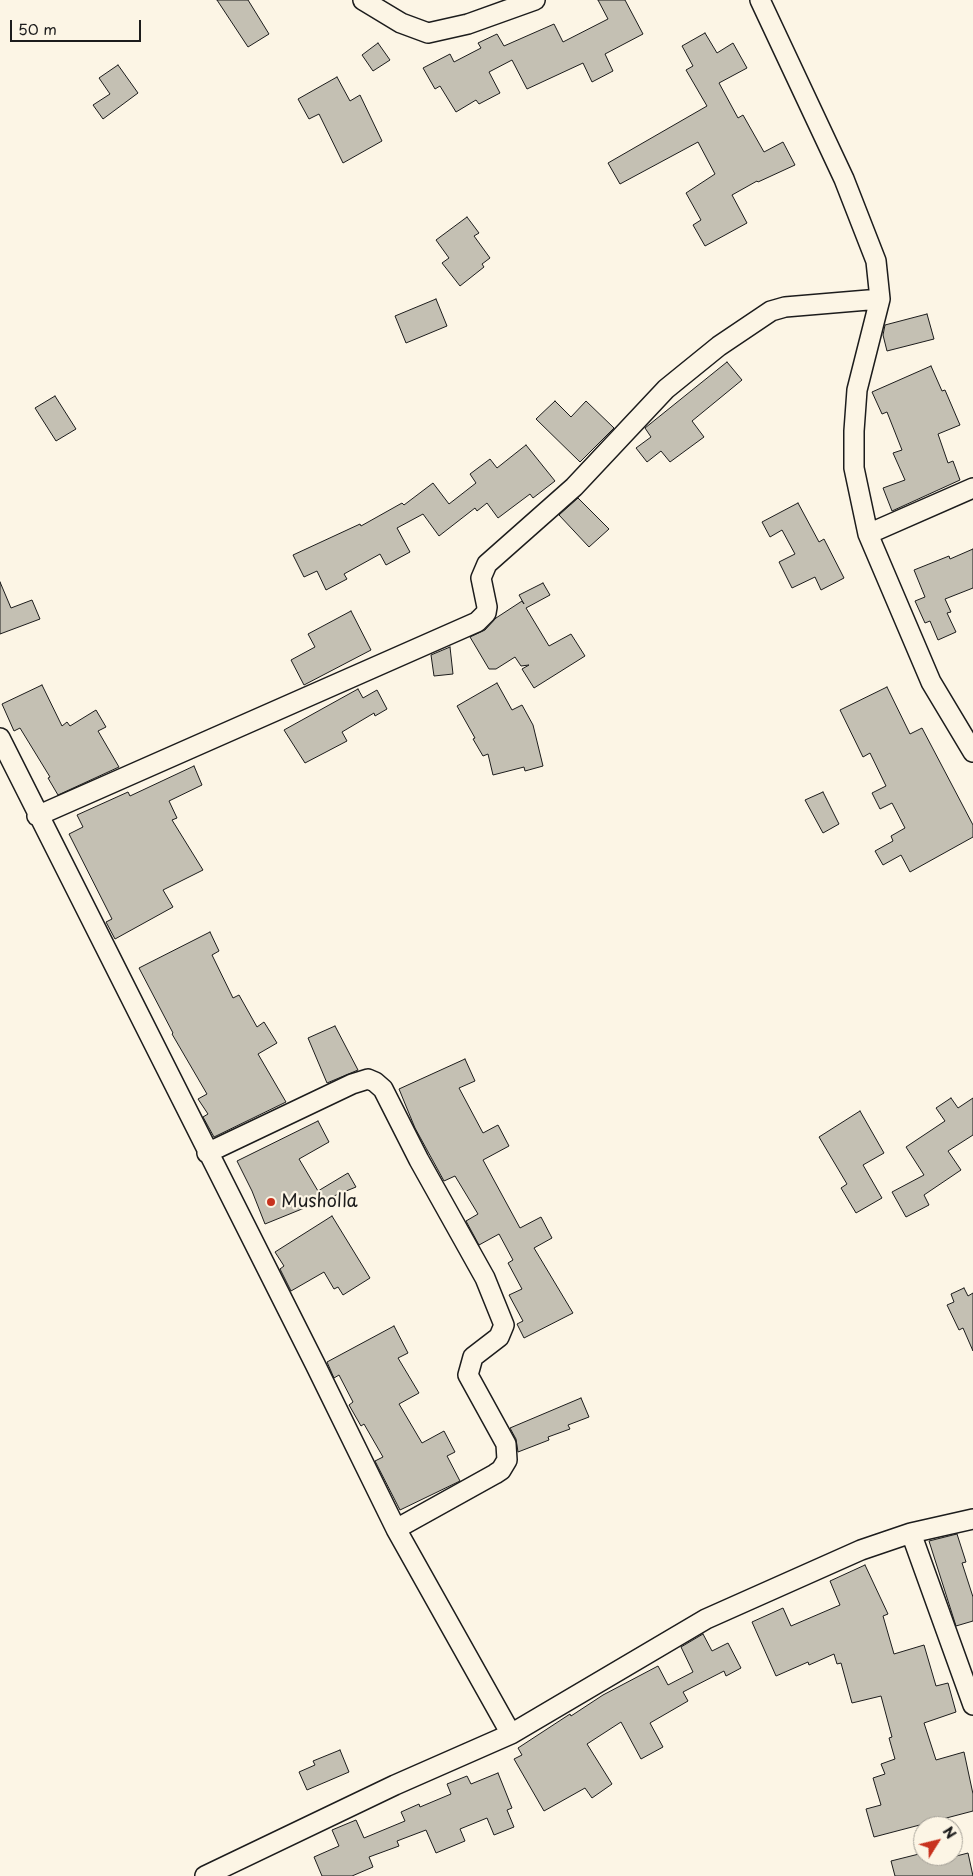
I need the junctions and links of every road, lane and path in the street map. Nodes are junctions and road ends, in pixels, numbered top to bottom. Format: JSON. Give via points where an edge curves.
{"nodes":[{"id":1,"x":363,"y":0,"type":"edge"},
{"id":2,"x":535,"y":0,"type":"edge"},
{"id":3,"x":760,"y":0,"type":"edge"},
{"id":4,"x":880,"y":299,"type":"junction"},
{"id":5,"x":973,"y":488,"type":"edge"},
{"id":6,"x":868,"y":534,"type":"junction"},
{"id":7,"x":0,"y":738,"type":"edge"},
{"id":8,"x":973,"y":752,"type":"edge"},
{"id":9,"x":37,"y":816,"type":"junction"},
{"id":10,"x":207,"y":1153,"type":"junction"},
{"id":11,"x":973,"y":1519,"type":"edge"},
{"id":12,"x":396,"y":1530,"type":"junction"},
{"id":13,"x":911,"y":1533,"type":"junction"},
{"id":14,"x":973,"y":1705,"type":"edge"},
{"id":15,"x":511,"y":1734,"type":"junction"},
{"id":16,"x":237,"y":1869,"type":"edge"},
{"id":17,"x":205,"y":1876,"type":"edge"}],
"edges":[{"from":1,"to":2,"type":"street","via":[[401,23],[428,33],[468,24]]},
{"from":3,"to":4,"type":"street","via":[[805,92],[866,232],[876,261]]},
{"from":4,"to":6,"type":"street","via":[[857,390],[854,431],[854,468]]},
{"from":4,"to":9,"type":"street","via":[[771,311],[719,346],[666,388],[574,487],[487,564],[481,578],[488,607],[477,622]]},
{"from":5,"to":6,"type":"street"},
{"from":6,"to":8,"type":"street","via":[[931,682]]},
{"from":7,"to":9,"type":"street"},
{"from":9,"to":10,"type":"street"},
{"from":10,"to":12,"type":"street"},
{"from":10,"to":12,"type":"street","via":[[352,1084],[368,1080],[375,1082],[382,1088],[485,1278],[504,1326],[499,1338],[473,1357],[468,1375],[506,1444],[507,1460],[495,1474]]},
{"from":11,"to":13,"type":"street"},
{"from":12,"to":15,"type":"street"},
{"from":13,"to":14,"type":"street"},
{"from":13,"to":15,"type":"street","via":[[861,1550],[706,1619]]},
{"from":15,"to":16,"type":"street","via":[[395,1785]]},
{"from":16,"to":17,"type":"street"}]}
